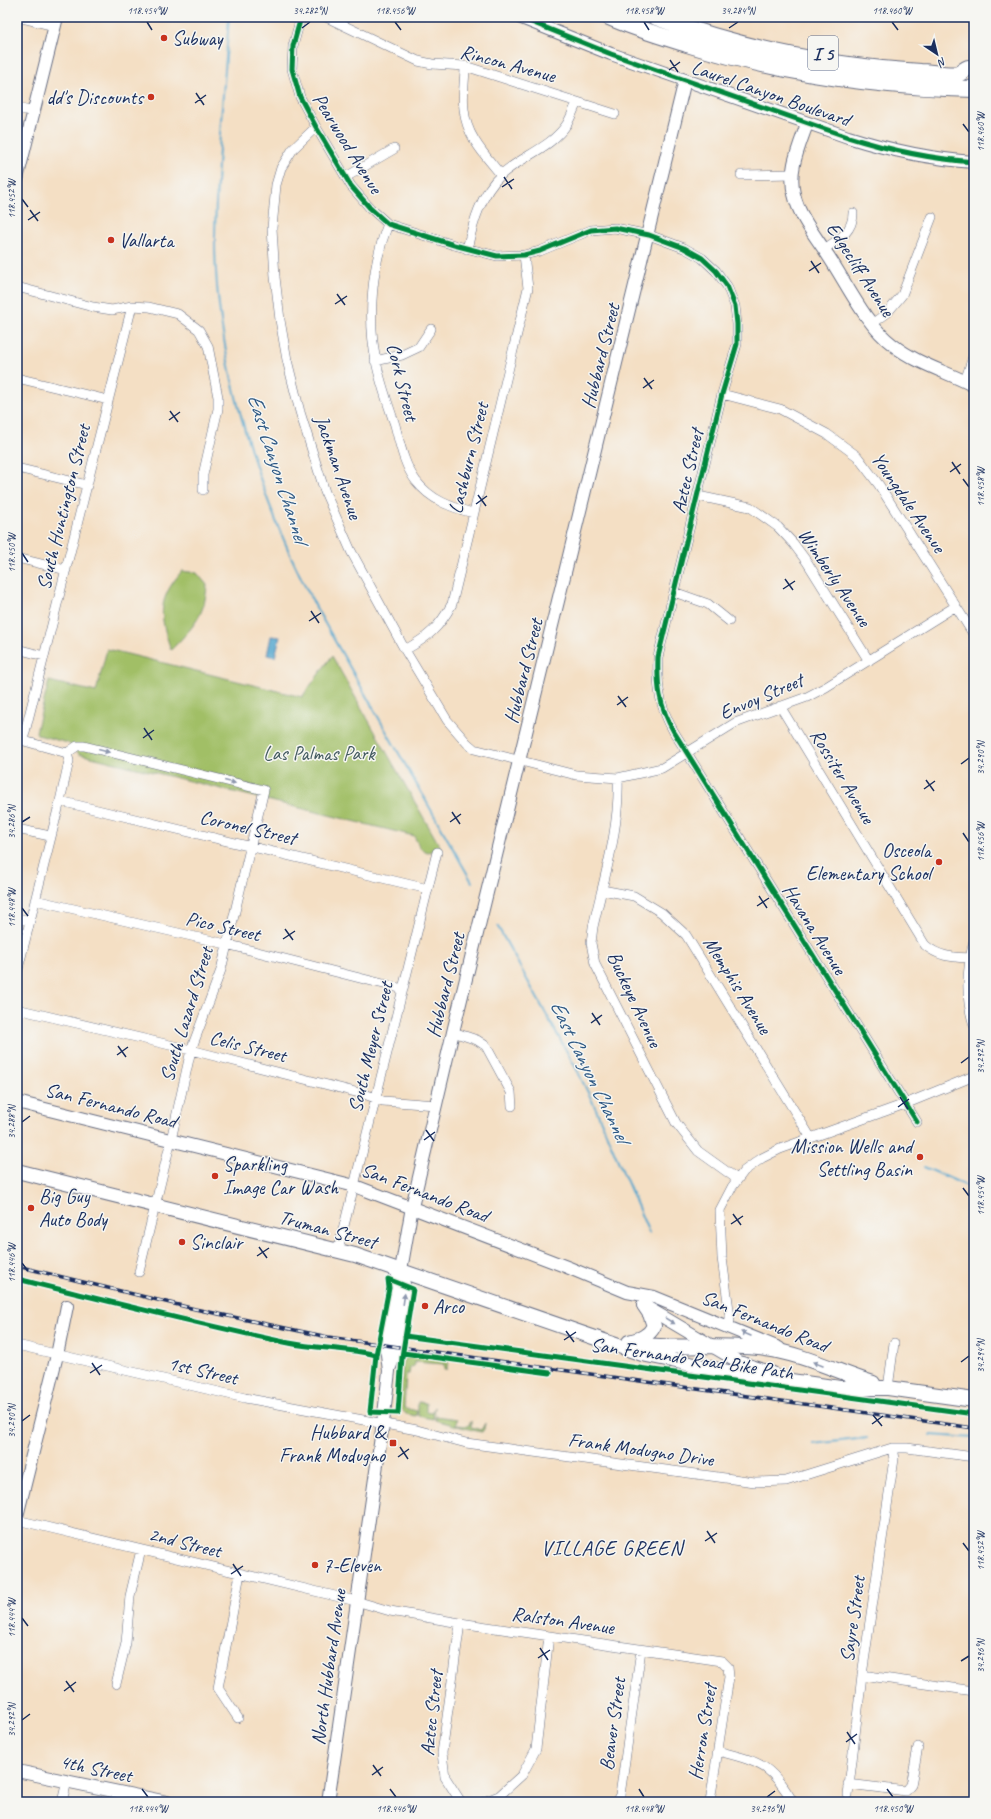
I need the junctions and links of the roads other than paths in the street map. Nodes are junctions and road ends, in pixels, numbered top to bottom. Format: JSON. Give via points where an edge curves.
{"nodes":[{"id":1,"x":17,"y":17,"type":"edge"},
{"id":2,"x":301,"y":17,"type":"edge"},
{"id":3,"x":326,"y":17,"type":"edge"},
{"id":4,"x":519,"y":17,"type":"edge"},
{"id":5,"x":609,"y":17,"type":"edge"},
{"id":6,"x":638,"y":17,"type":"edge"},
{"id":7,"x":656,"y":17,"type":"edge"},
{"id":8,"x":681,"y":17,"type":"edge"},
{"id":9,"x":56,"y":22,"type":"edge"},
{"id":10,"x":465,"y":66,"type":"junction"},
{"id":11,"x":972,"y":72,"type":"edge"},
{"id":12,"x":686,"y":80,"type":"junction"},
{"id":13,"x":974,"y":89,"type":"edge"},
{"id":14,"x":577,"y":102,"type":"junction"},
{"id":15,"x":17,"y":108,"type":"edge"},
{"id":16,"x":34,"y":112,"type":"junction"},
{"id":17,"x":615,"y":114,"type":"dead end"},
{"id":18,"x":807,"y":124,"type":"junction"},
{"id":19,"x":316,"y":128,"type":"junction"},
{"id":20,"x":394,"y":149,"type":"dead end"},
{"id":21,"x":974,"y":162,"type":"edge"},
{"id":22,"x":501,"y":174,"type":"junction"},
{"id":23,"x":792,"y":174,"type":"junction"},
{"id":24,"x":741,"y":175,"type":"dead end"},
{"id":25,"x":346,"y":177,"type":"junction"},
{"id":26,"x":17,"y":179,"type":"edge"},
{"id":27,"x":853,"y":213,"type":"dead end"},
{"id":28,"x":932,"y":217,"type":"dead end"},
{"id":29,"x":388,"y":224,"type":"junction"},
{"id":30,"x":649,"y":235,"type":"junction"},
{"id":31,"x":467,"y":249,"type":"junction"},
{"id":32,"x":824,"y":249,"type":"junction"},
{"id":33,"x":524,"y":255,"type":"junction"},
{"id":34,"x":17,"y":287,"type":"edge"},
{"id":35,"x":132,"y":306,"type":"junction"},
{"id":36,"x":872,"y":324,"type":"junction"},
{"id":37,"x":431,"y":329,"type":"dead end"},
{"id":38,"x":974,"y":354,"type":"edge"},
{"id":39,"x":376,"y":361,"type":"junction"},
{"id":40,"x":17,"y":378,"type":"edge"},
{"id":41,"x":970,"y":383,"type":"edge"},
{"id":42,"x":722,"y":394,"type":"junction"},
{"id":43,"x":108,"y":400,"type":"junction"},
{"id":44,"x":17,"y":468,"type":"edge"},
{"id":45,"x":87,"y":485,"type":"junction"},
{"id":46,"x":203,"y":490,"type":"dead end"},
{"id":47,"x":698,"y":496,"type":"junction"},
{"id":48,"x":473,"y":513,"type":"junction"},
{"id":49,"x":17,"y":558,"type":"edge"},
{"id":50,"x":66,"y":570,"type":"junction"},
{"id":51,"x":674,"y":592,"type":"junction"},
{"id":52,"x":956,"y":606,"type":"junction"},
{"id":53,"x":729,"y":621,"type":"dead end"},
{"id":54,"x":974,"y":635,"type":"edge"},
{"id":55,"x":17,"y":649,"type":"edge"},
{"id":56,"x":405,"y":650,"type":"junction"},
{"id":57,"x":44,"y":656,"type":"junction"},
{"id":58,"x":869,"y":661,"type":"junction"},
{"id":59,"x":780,"y":706,"type":"junction"},
{"id":60,"x":20,"y":739,"type":"edge"},
{"id":61,"x":67,"y":753,"type":"junction"},
{"id":62,"x":687,"y":753,"type":"junction"},
{"id":63,"x":521,"y":760,"type":"junction"},
{"id":64,"x":618,"y":778,"type":"junction"},
{"id":65,"x":60,"y":801,"type":"junction"},
{"id":66,"x":17,"y":829,"type":"edge"},
{"id":67,"x":50,"y":836,"type":"junction"},
{"id":68,"x":251,"y":847,"type":"junction"},
{"id":69,"x":437,"y":852,"type":"dead end"},
{"id":70,"x":428,"y":889,"type":"junction"},
{"id":71,"x":602,"y":890,"type":"junction"},
{"id":72,"x":35,"y":900,"type":"junction"},
{"id":73,"x":17,"y":918,"type":"edge"},
{"id":74,"x":30,"y":921,"type":"junction"},
{"id":75,"x":974,"y":941,"type":"edge"},
{"id":76,"x":226,"y":944,"type":"junction"},
{"id":77,"x":970,"y":958,"type":"junction"},
{"id":78,"x":17,"y":974,"type":"edge"},
{"id":79,"x":403,"y":989,"type":"junction"},
{"id":80,"x":17,"y":1009,"type":"edge"},
{"id":81,"x":974,"y":1025,"type":"edge"},
{"id":82,"x":453,"y":1032,"type":"junction"},
{"id":83,"x":190,"y":1050,"type":"junction"},
{"id":84,"x":974,"y":1076,"type":"edge"},
{"id":85,"x":377,"y":1098,"type":"junction"},
{"id":86,"x":17,"y":1102,"type":"edge"},
{"id":87,"x":905,"y":1104,"type":"junction"},
{"id":88,"x":436,"y":1105,"type":"junction"},
{"id":89,"x":512,"y":1106,"type":"dead end"},
{"id":90,"x":917,"y":1122,"type":"dead end"},
{"id":91,"x":811,"y":1138,"type":"junction"},
{"id":92,"x":171,"y":1140,"type":"junction"},
{"id":93,"x":17,"y":1170,"type":"edge"},
{"id":94,"x":737,"y":1179,"type":"junction"},
{"id":95,"x":355,"y":1186,"type":"junction"},
{"id":96,"x":156,"y":1204,"type":"junction"},
{"id":97,"x":412,"y":1207,"type":"junction"},
{"id":98,"x":338,"y":1250,"type":"junction"},
{"id":99,"x":401,"y":1270,"type":"junction"},
{"id":100,"x":139,"y":1272,"type":"dead end"},
{"id":101,"x":627,"y":1292,"type":"junction"},
{"id":102,"x":644,"y":1305,"type":"junction"},
{"id":103,"x":68,"y":1306,"type":"dead end"},
{"id":104,"x":729,"y":1327,"type":"junction"},
{"id":105,"x":600,"y":1339,"type":"junction"},
{"id":106,"x":627,"y":1342,"type":"junction"},
{"id":107,"x":894,"y":1344,"type":"dead end"},
{"id":108,"x":17,"y":1345,"type":"edge"},
{"id":109,"x":710,"y":1345,"type":"junction"},
{"id":110,"x":391,"y":1346,"type":"joint"},
{"id":111,"x":57,"y":1355,"type":"junction"},
{"id":112,"x":795,"y":1355,"type":"junction"},
{"id":113,"x":859,"y":1387,"type":"junction"},
{"id":114,"x":888,"y":1388,"type":"junction"},
{"id":115,"x":974,"y":1400,"type":"edge"},
{"id":116,"x":383,"y":1423,"type":"junction"},
{"id":117,"x":892,"y":1448,"type":"junction"},
{"id":118,"x":974,"y":1457,"type":"edge"},
{"id":119,"x":17,"y":1516,"type":"edge"},
{"id":120,"x":17,"y":1520,"type":"edge"},
{"id":121,"x":141,"y":1550,"type":"junction"},
{"id":122,"x":240,"y":1574,"type":"junction"},
{"id":123,"x":356,"y":1601,"type":"junction"},
{"id":124,"x":390,"y":1611,"type":"joint"},
{"id":125,"x":460,"y":1623,"type":"junction"},
{"id":126,"x":549,"y":1636,"type":"junction"},
{"id":127,"x":641,"y":1650,"type":"junction"},
{"id":128,"x":728,"y":1667,"type":"joint"},
{"id":129,"x":862,"y":1675,"type":"junction"},
{"id":130,"x":116,"y":1684,"type":"dead end"},
{"id":131,"x":974,"y":1691,"type":"edge"},
{"id":132,"x":238,"y":1718,"type":"dead end"},
{"id":133,"x":918,"y":1746,"type":"dead end"},
{"id":134,"x":718,"y":1751,"type":"junction"},
{"id":135,"x":17,"y":1771,"type":"edge"},
{"id":136,"x":67,"y":1781,"type":"junction"},
{"id":137,"x":848,"y":1784,"type":"junction"},
{"id":138,"x":848,"y":1795,"type":"dead end"},
{"id":139,"x":62,"y":1802,"type":"edge"},
{"id":140,"x":167,"y":1802,"type":"edge"},
{"id":141,"x":328,"y":1802,"type":"edge"},
{"id":142,"x":461,"y":1802,"type":"edge"},
{"id":143,"x":484,"y":1802,"type":"edge"},
{"id":144,"x":616,"y":1802,"type":"edge"},
{"id":145,"x":710,"y":1802,"type":"edge"},
{"id":146,"x":793,"y":1802,"type":"edge"}],
"edges":[{"from":1,"to":9,"type":"street"},
{"from":2,"to":19,"type":"street","name":"Pearwood Avenue","via":[[293,46],[292,69],[300,97]]},
{"from":3,"to":10,"type":"street","name":"Rincon Avenue","via":[[418,61]]},
{"from":4,"to":12,"type":"main road","name":"Laurel Canyon Boulevard","via":[[611,54]]},
{"from":5,"to":13,"type":"highway","number":"I 5","via":[[664,37],[764,66],[866,82]]},
{"from":6,"to":11,"type":"highway","via":[[723,45],[806,64],[873,74]]},
{"from":7,"to":11,"type":"highway","via":[[777,52],[814,59],[883,69],[958,74]]},
{"from":8,"to":11,"type":"highway","number":"I 5","via":[[774,44],[870,61]]},
{"from":9,"to":16,"type":"main road"},
{"from":10,"to":14,"type":"street","name":"Rincon Avenue"},
{"from":10,"to":22,"type":"street","via":[[464,109],[468,126],[478,147]]},
{"from":12,"to":18,"type":"main road","name":"Laurel Canyon Boulevard"},
{"from":12,"to":30,"type":"main road","name":"Hubbard Street"},
{"from":14,"to":17,"type":"street","name":"Rincon Avenue"},
{"from":14,"to":22,"type":"street","via":[[567,124],[553,140]]},
{"from":15,"to":16,"type":"street"},
{"from":16,"to":26,"type":"main road"},
{"from":18,"to":21,"type":"main road","name":"Laurel Canyon Boulevard","via":[[883,148],[920,156]]},
{"from":18,"to":23,"type":"main road","name":"Edgecliff Avenue"},
{"from":19,"to":25,"type":"street","name":"Pearwood Avenue"},
{"from":19,"to":56,"type":"street","name":"Jackman Avenue","via":[[293,149],[281,168],[276,185],[272,228],[280,320],[300,412],[325,492],[350,551]]},
{"from":20,"to":25,"type":"street"},
{"from":22,"to":31,"type":"street","via":[[486,195],[473,224]]},
{"from":23,"to":24,"type":"street"},
{"from":23,"to":32,"type":"main road","name":"Edgecliff Avenue","via":[[794,194],[801,212]]},
{"from":25,"to":29,"type":"street","name":"Pearwood Avenue","via":[[370,208]]},
{"from":27,"to":32,"type":"street","via":[[850,228],[843,237]]},
{"from":28,"to":36,"type":"street","via":[[902,295]]},
{"from":29,"to":31,"type":"street","name":"Pearwood Avenue"},
{"from":29,"to":39,"type":"street","name":"Cork Street","via":[[375,270],[371,314]]},
{"from":30,"to":33,"type":"street","name":"Pearwood Avenue","via":[[615,228],[591,230]]},
{"from":30,"to":42,"type":"street","name":"Aztec Street","via":[[684,248],[702,258],[727,286],[735,306],[737,344]]},
{"from":30,"to":63,"type":"main road","name":"Hubbard Street"},
{"from":31,"to":33,"type":"street","name":"Pearwood Avenue","via":[[497,256]]},
{"from":32,"to":36,"type":"main road","name":"Edgecliff Avenue"},
{"from":33,"to":48,"type":"street","name":"Lashburn Street","via":[[528,288]]},
{"from":34,"to":35,"type":"street","via":[[93,307],[112,310]]},
{"from":35,"to":43,"type":"street","name":"South Huntington Street"},
{"from":35,"to":46,"type":"street","via":[[178,314],[200,330],[208,346],[218,409],[203,475]]},
{"from":36,"to":41,"type":"main road","name":"Edgecliff Avenue","via":[[893,345],[911,357]]},
{"from":37,"to":39,"type":"street","via":[[419,347],[402,355]]},
{"from":38,"to":41,"type":"street"},
{"from":39,"to":48,"type":"street","name":"Cork Street","via":[[406,463],[416,481],[432,497],[447,506]]},
{"from":40,"to":43,"type":"street"},
{"from":42,"to":47,"type":"street","name":"Aztec Street"},
{"from":42,"to":52,"type":"street","name":"Youngdale Avenue","via":[[786,412],[828,434],[857,456],[880,485]]},
{"from":43,"to":45,"type":"street","name":"South Huntington Street"},
{"from":44,"to":45,"type":"street"},
{"from":45,"to":50,"type":"street","name":"South Huntington Street"},
{"from":47,"to":51,"type":"street","name":"Aztec Street"},
{"from":47,"to":58,"type":"street","name":"Wimberly Avenue","via":[[750,507],[778,527],[794,543],[807,562]]},
{"from":48,"to":56,"type":"street","name":"Lashburn Street","via":[[452,604],[432,633]]},
{"from":49,"to":50,"type":"street"},
{"from":50,"to":57,"type":"street","name":"South Huntington Street"},
{"from":51,"to":53,"type":"street","via":[[708,604]]},
{"from":51,"to":62,"type":"street","name":"Aztec Street","via":[[658,657],[657,678],[664,714]]},
{"from":52,"to":54,"type":"street","name":"Youngdale Avenue"},
{"from":52,"to":58,"type":"street","name":"Envoy Street"},
{"from":55,"to":57,"type":"street"},
{"from":56,"to":63,"type":"street","name":"Jackman Avenue","via":[[446,720],[467,743],[474,749]]},
{"from":57,"to":60,"type":"street","name":"South Huntington Street"},
{"from":58,"to":59,"type":"street","name":"Envoy Street","via":[[826,687]]},
{"from":59,"to":62,"type":"street","name":"Envoy Street","via":[[735,723]]},
{"from":59,"to":77,"type":"street","name":"Rossiter Avenue","via":[[925,945],[944,956]]},
{"from":60,"to":61,"type":"street"},
{"from":61,"to":65,"type":"street","via":[[69,761]]},
{"from":61,"to":68,"type":"street","name":"South Lazard Street","one_way":true,"via":[[77,746],[84,746],[264,790]]},
{"from":62,"to":64,"type":"street","name":"Envoy Street","via":[[655,770]]},
{"from":62,"to":87,"type":"street","name":"Havana Avenue"},
{"from":63,"to":64,"type":"street","name":"Envoy Street","via":[[576,775]]},
{"from":63,"to":82,"type":"main road","name":"Hubbard Street"},
{"from":64,"to":71,"type":"street","name":"Buckeye Avenue","via":[[618,811]]},
{"from":65,"to":67,"type":"street"},
{"from":65,"to":68,"type":"street","name":"Coronel Street"},
{"from":66,"to":67,"type":"street"},
{"from":67,"to":72,"type":"street"},
{"from":68,"to":70,"type":"street","name":"Coronel Street"},
{"from":68,"to":76,"type":"street","name":"South Lazard Street"},
{"from":69,"to":70,"type":"street","name":"South Meyer Street"},
{"from":70,"to":79,"type":"street","name":"South Meyer Street"},
{"from":71,"to":91,"type":"street","name":"Memphis Avenue","via":[[634,896],[662,913],[686,934]]},
{"from":71,"to":94,"type":"street","name":"Buckeye Avenue","via":[[592,927],[591,943],[602,981],[676,1123],[698,1151]]},
{"from":72,"to":74,"type":"street"},
{"from":72,"to":76,"type":"street","name":"Pico Street"},
{"from":73,"to":74,"type":"street"},
{"from":74,"to":78,"type":"street"},
{"from":75,"to":77,"type":"street"},
{"from":76,"to":79,"type":"street","name":"Pico Street"},
{"from":76,"to":83,"type":"street","name":"South Lazard Street","via":[[221,970]]},
{"from":77,"to":81,"type":"street","via":[[968,992]]},
{"from":79,"to":85,"type":"street","name":"South Meyer Street"},
{"from":80,"to":83,"type":"street","name":"Celis Street"},
{"from":82,"to":88,"type":"main road","name":"Hubbard Street"},
{"from":82,"to":89,"type":"street","via":[[477,1040],[486,1046],[511,1092]]},
{"from":83,"to":85,"type":"street","name":"Celis Street"},
{"from":83,"to":92,"type":"street","name":"South Lazard Street"},
{"from":84,"to":87,"type":"street"},
{"from":85,"to":88,"type":"street","name":"Celis Street","via":[[383,1102]]},
{"from":85,"to":95,"type":"street","name":"South Meyer Street"},
{"from":86,"to":92,"type":"main road","name":"San Fernando Road"},
{"from":87,"to":90,"type":"street","name":"Havana Avenue"},
{"from":87,"to":91,"type":"street"},
{"from":88,"to":97,"type":"main road","name":"Hubbard Street"},
{"from":91,"to":94,"type":"street","via":[[762,1158]]},
{"from":92,"to":95,"type":"main road","name":"San Fernando Road"},
{"from":92,"to":96,"type":"street","name":"South Lazard Street"},
{"from":93,"to":96,"type":"main road","name":"Truman Street"},
{"from":94,"to":104,"type":"street","via":[[720,1210]]},
{"from":95,"to":97,"type":"main road","name":"San Fernando Road"},
{"from":95,"to":98,"type":"street","name":"South Meyer Street"},
{"from":96,"to":98,"type":"main road","name":"Truman Street"},
{"from":96,"to":100,"type":"street","name":"South Lazard Street"},
{"from":97,"to":99,"type":"main road","name":"Hubbard Street"},
{"from":97,"to":101,"type":"main road","name":"San Fernando Road","via":[[567,1266]]},
{"from":98,"to":99,"type":"main road","name":"Truman Street"},
{"from":99,"to":105,"type":"main road","name":"Truman Street"},
{"from":99,"to":110,"type":"main road","name":"Hubbard Street","via":[[394,1285]]},
{"from":101,"to":102,"type":"main road","name":"San Fernando Road"},
{"from":101,"to":104,"type":"main road","name":"San Fernando Road","via":[[654,1297]]},
{"from":102,"to":106,"type":"main road","via":[[654,1326],[642,1339]]},
{"from":102,"to":109,"type":"main road","name":"San Fernando Road","one_way":true},
{"from":103,"to":111,"type":"main road"},
{"from":112,"to":104,"type":"main road","name":"San Fernando Road","one_way":true},
{"from":105,"to":106,"type":"main road","name":"Truman Street"},
{"from":105,"to":113,"type":"main road","name":"Truman Street","via":[[642,1354],[729,1372],[840,1388]]},
{"from":106,"to":109,"type":"main road","name":"Truman Street","via":[[645,1346]]},
{"from":107,"to":114,"type":"street"},
{"from":108,"to":111,"type":"street","name":"1st Street"},
{"from":109,"to":112,"type":"main road","name":"Truman Street","via":[[753,1347]]},
{"from":109,"to":113,"type":"main road","name":"San Fernando Road","via":[[739,1362],[762,1370]]},
{"from":110,"to":116,"type":"main road","name":"North Hubbard Avenue"},
{"from":111,"to":116,"type":"street","name":"1st Street","via":[[245,1398]]},
{"from":111,"to":119,"type":"main road"},
{"from":114,"to":112,"type":"main road","name":"San Fernando Road","one_way":true,"via":[[842,1374]]},
{"from":113,"to":114,"type":"main road","name":"San Fernando Road"},
{"from":114,"to":115,"type":"main road","name":"San Fernando Road"},
{"from":116,"to":117,"type":"street","name":"Frank Modugno Drive","via":[[478,1445],[755,1482],[786,1481]]},
{"from":116,"to":123,"type":"main road","name":"North Hubbard Avenue"},
{"from":117,"to":118,"type":"street"},
{"from":117,"to":129,"type":"street","name":"Sayre Street","via":[[894,1459]]},
{"from":120,"to":121,"type":"street","name":"2nd Street"},
{"from":121,"to":122,"type":"street","name":"2nd Street"},
{"from":121,"to":130,"type":"street","via":[[130,1596],[126,1643]]},
{"from":122,"to":123,"type":"street","name":"2nd Street"},
{"from":122,"to":132,"type":"street","via":[[218,1688]]},
{"from":123,"to":124,"type":"street","name":"2nd Street"},
{"from":123,"to":141,"type":"main road","name":"North Hubbard Avenue"},
{"from":124,"to":125,"type":"street","name":"Ralston Avenue"},
{"from":125,"to":126,"type":"street","name":"Ralston Avenue"},
{"from":125,"to":142,"type":"street","name":"Aztec Street","via":[[442,1753],[445,1777]]},
{"from":126,"to":127,"type":"street","name":"Ralston Avenue"},
{"from":126,"to":143,"type":"street","via":[[536,1749],[522,1775],[499,1796]]},
{"from":127,"to":128,"type":"street","name":"Ralston Avenue","via":[[715,1659]]},
{"from":127,"to":144,"type":"street","name":"Beaver Street","via":[[620,1795]]},
{"from":128,"to":134,"type":"street","name":"Herron Street","via":[[729,1677]]},
{"from":129,"to":131,"type":"street"},
{"from":129,"to":137,"type":"street","name":"Sayre Street"},
{"from":133,"to":137,"type":"street","via":[[911,1785],[906,1791]]},
{"from":134,"to":145,"type":"street","name":"Herron Street"},
{"from":134,"to":146,"type":"street","via":[[757,1762],[778,1778]]},
{"from":135,"to":136,"type":"main road","name":"4th Street"},
{"from":136,"to":139,"type":"street"},
{"from":136,"to":140,"type":"main road","name":"4th Street"},
{"from":137,"to":138,"type":"street","name":"Sayre Street"}]}
